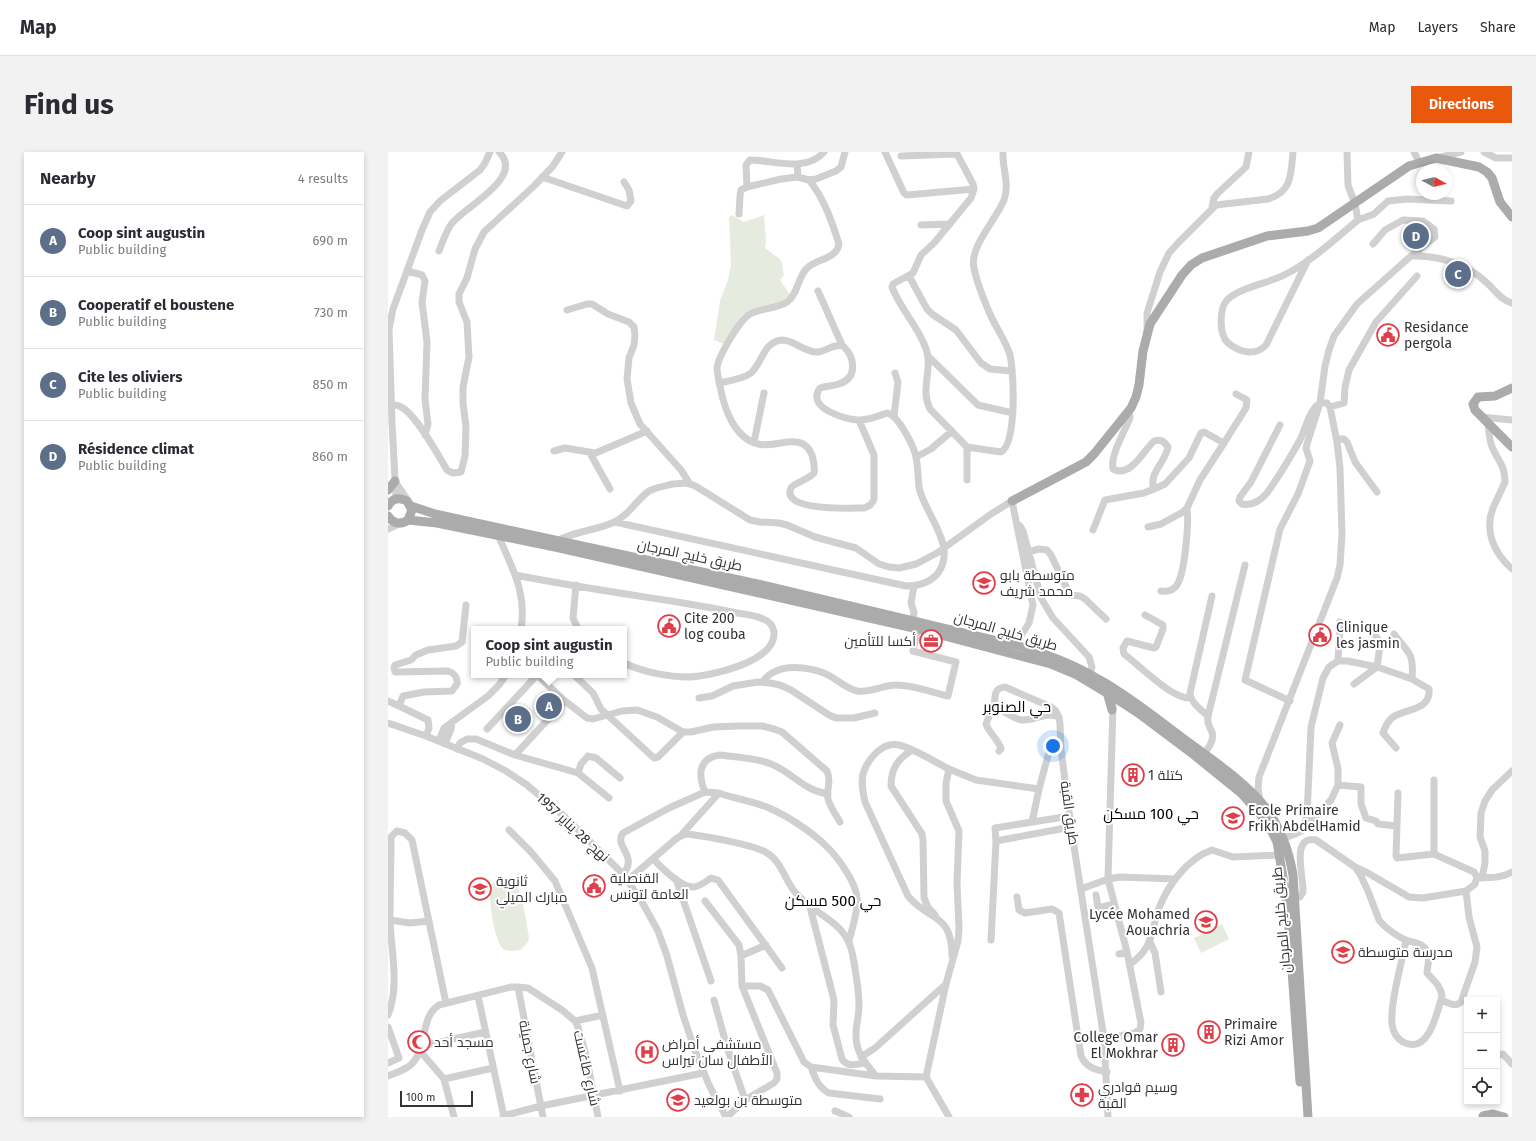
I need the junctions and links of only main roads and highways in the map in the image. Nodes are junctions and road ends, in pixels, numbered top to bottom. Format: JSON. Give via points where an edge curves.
{"nodes":[{"id":1,"x":1512,"y":217,"type":"edge"},
{"id":2,"x":1512,"y":388,"type":"edge"},
{"id":3,"x":1512,"y":447,"type":"edge"},
{"id":4,"x":395,"y":481,"type":"road end"},
{"id":5,"x":388,"y":490,"type":"edge"},
{"id":6,"x":391,"y":501,"type":"edge"},
{"id":7,"x":1012,"y":501,"type":"road end"},
{"id":8,"x":410,"y":505,"type":"junction"},
{"id":9,"x":388,"y":516,"type":"edge"},
{"id":10,"x":405,"y":521,"type":"junction"},
{"id":11,"x":556,"y":544,"type":"junction"},
{"id":12,"x":1019,"y":650,"type":"junction"},
{"id":13,"x":1089,"y":678,"type":"junction"},
{"id":14,"x":1107,"y":692,"type":"junction"},
{"id":15,"x":1118,"y":697,"type":"junction"},
{"id":16,"x":1202,"y":756,"type":"junction"},
{"id":17,"x":1258,"y":805,"type":"junction"},
{"id":18,"x":1291,"y":900,"type":"junction"},
{"id":19,"x":1297,"y":999,"type":"junction"},
{"id":20,"x":1302,"y":1117,"type":"edge"},
{"id":21,"x":1308,"y":1117,"type":"edge"},
{"id":22,"x":1485,"y":1117,"type":"edge"},
{"id":23,"x":1504,"y":1117,"type":"edge"}],
"edges":[{"from":1,"to":7,"type":"main road","via":[[1500,202],[1492,178],[1487,172],[1479,167],[1436,158],[1409,166],[1318,228],[1267,236],[1191,265],[1150,324],[1136,397],[1131,408],[1086,462]]},
{"from":2,"to":3,"type":"main road","via":[[1494,396],[1478,397],[1473,404],[1475,410]]},
{"from":4,"to":5,"type":"main road"},
{"from":6,"to":8,"type":"main road","name":"طريق خليج المرجان","via":[[404,499]]},
{"from":8,"to":10,"type":"main road","via":[[412,513]]},
{"from":8,"to":11,"type":"main road","name":"طريق خليج المرجان","via":[[435,514]]},
{"from":9,"to":10,"type":"main road","via":[[393,522]]},
{"from":10,"to":11,"type":"main road","name":"طريق خليج المرجان","via":[[437,523]]},
{"from":11,"to":12,"type":"main road","name":"طريق خليج المرجان","via":[[918,629]]},
{"from":11,"to":12,"type":"main road","name":"طريق خليج المرجان","via":[[762,585],[913,620]]},
{"from":12,"to":13,"type":"main road","name":"طريق خليج المرجان","via":[[1043,653]]},
{"from":13,"to":14,"type":"main road","name":"طريق خليج المرجان"},
{"from":13,"to":15,"type":"main road","name":"طريق خليج المرجان"},
{"from":14,"to":15,"type":"main road","name":"طريق خليج المرجان"},
{"from":14,"to":15,"type":"main road","via":[[1112,710]]},
{"from":15,"to":16,"type":"main road","name":"طريق خليج المرجان"},
{"from":16,"to":17,"type":"main road","name":"طريق خليج المرجان","via":[[1241,793]]},
{"from":16,"to":17,"type":"main road","name":"طريق خليج المرجان","via":[[1246,787]]},
{"from":17,"to":18,"type":"main road","name":"طريق خليج المرجان","via":[[1277,842]]},
{"from":17,"to":18,"type":"main road","name":"طريق خليج المرجان","via":[[1277,824],[1284,838],[1293,875]]},
{"from":18,"to":19,"type":"main road","name":"طريق خليج المرجان"},
{"from":19,"to":20,"type":"main road","name":"طريق خليج المرجان"},
{"from":19,"to":21,"type":"main road","name":"طريق خليج المرجان"},
{"from":22,"to":23,"type":"main road","via":[[1493,1114]]}]}
